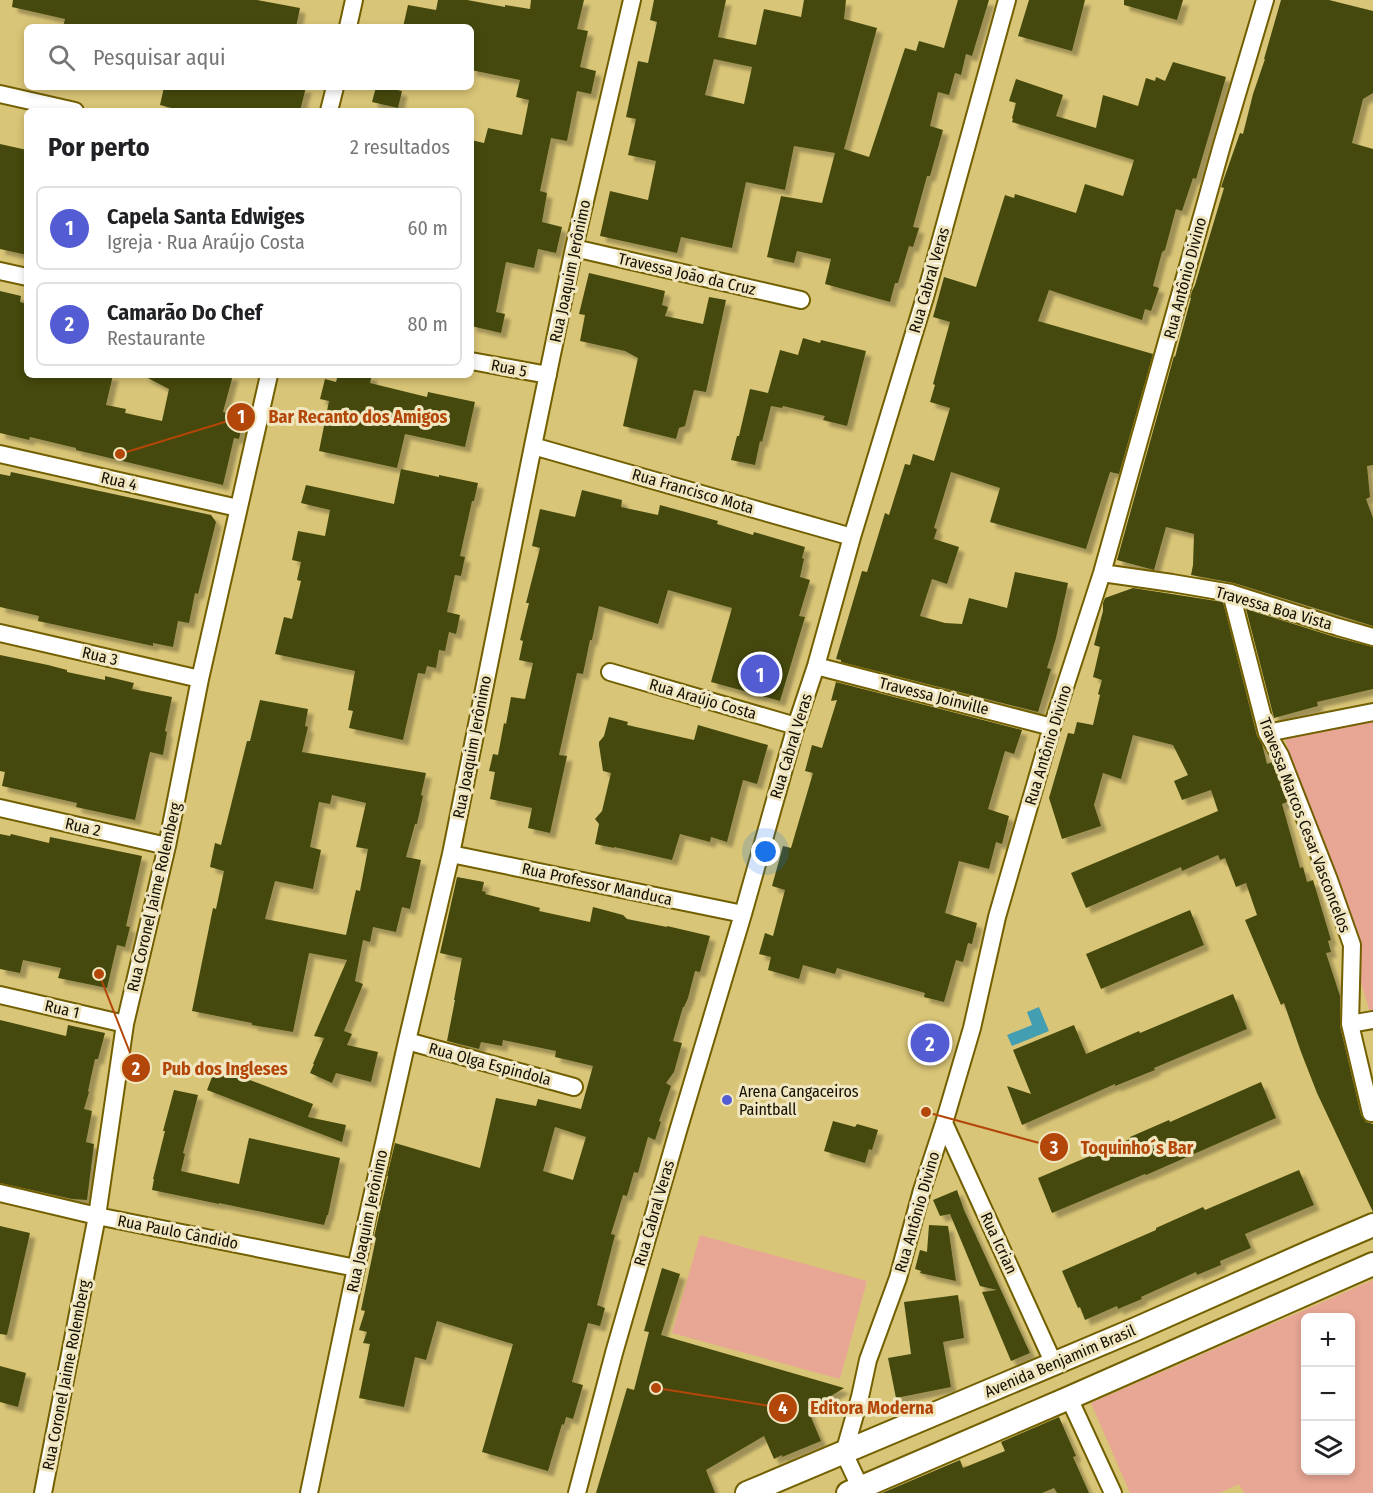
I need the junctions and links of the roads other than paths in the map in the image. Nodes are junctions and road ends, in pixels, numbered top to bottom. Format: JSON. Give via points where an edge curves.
{"nodes":[{"id":1,"x":354,"y":0,"type":"edge"},
{"id":2,"x":632,"y":0,"type":"edge"},
{"id":3,"x":1007,"y":0,"type":"edge"},
{"id":4,"x":1265,"y":0,"type":"edge"},
{"id":5,"x":349,"y":24,"type":"edge"},
{"id":6,"x":334,"y":90,"type":"edge"},
{"id":7,"x":0,"y":94,"type":"edge"},
{"id":8,"x":62,"y":108,"type":"edge"},
{"id":9,"x":330,"y":108,"type":"edge"},
{"id":10,"x":574,"y":248,"type":"junction"},
{"id":11,"x":0,"y":271,"type":"edge"},
{"id":12,"x":24,"y":277,"type":"edge"},
{"id":13,"x":801,"y":300,"type":"dead end"},
{"id":14,"x":474,"y":362,"type":"edge"},
{"id":15,"x":548,"y":375,"type":"junction"},
{"id":16,"x":267,"y":378,"type":"edge"},
{"id":17,"x":533,"y":446,"type":"junction"},
{"id":18,"x":0,"y":454,"type":"edge"},
{"id":19,"x":238,"y":508,"type":"junction"},
{"id":20,"x":852,"y":537,"type":"junction"},
{"id":21,"x":1102,"y":573,"type":"junction"},
{"id":22,"x":1231,"y":593,"type":"junction"},
{"id":23,"x":0,"y":633,"type":"edge"},
{"id":24,"x":1373,"y":636,"type":"edge"},
{"id":25,"x":816,"y":666,"type":"junction"},
{"id":26,"x":610,"y":672,"type":"dead end"},
{"id":27,"x":200,"y":679,"type":"junction"},
{"id":28,"x":1373,"y":712,"type":"edge"},
{"id":29,"x":796,"y":726,"type":"junction"},
{"id":30,"x":1052,"y":727,"type":"junction"},
{"id":31,"x":1267,"y":733,"type":"junction"},
{"id":32,"x":0,"y":808,"type":"edge"},
{"id":33,"x":167,"y":846,"type":"junction"},
{"id":34,"x":451,"y":854,"type":"junction"},
{"id":35,"x":743,"y":914,"type":"junction"},
{"id":36,"x":0,"y":995,"type":"edge"},
{"id":37,"x":1373,"y":1020,"type":"edge"},
{"id":38,"x":125,"y":1023,"type":"junction"},
{"id":39,"x":1350,"y":1024,"type":"junction"},
{"id":40,"x":406,"y":1041,"type":"junction"},
{"id":41,"x":574,"y":1087,"type":"dead end"},
{"id":42,"x":1373,"y":1113,"type":"edge"},
{"id":43,"x":944,"y":1123,"type":"junction"},
{"id":44,"x":0,"y":1193,"type":"edge"},
{"id":45,"x":97,"y":1216,"type":"junction"},
{"id":46,"x":1373,"y":1225,"type":"edge"},
{"id":47,"x":1373,"y":1264,"type":"edge"},
{"id":48,"x":356,"y":1268,"type":"junction"},
{"id":49,"x":1212,"y":1295,"type":"junction"},
{"id":50,"x":1228,"y":1328,"type":"junction"},
{"id":51,"x":1054,"y":1364,"type":"junction"},
{"id":52,"x":1069,"y":1398,"type":"junction"},
{"id":53,"x":844,"y":1453,"type":"junction"},
{"id":54,"x":854,"y":1490,"type":"edge"},
{"id":55,"x":43,"y":1493,"type":"edge"},
{"id":56,"x":309,"y":1493,"type":"edge"},
{"id":57,"x":577,"y":1493,"type":"edge"},
{"id":58,"x":747,"y":1493,"type":"edge"},
{"id":59,"x":1113,"y":1493,"type":"edge"}],
"edges":[{"from":1,"to":5,"type":"street"},
{"from":2,"to":10,"type":"street","name":"Rua Joaquim Jerônimo"},
{"from":3,"to":20,"type":"street","name":"Rua Cabral Veras","via":[[925,297]]},
{"from":4,"to":21,"type":"street","name":"Rua Antônio Divino"},
{"from":6,"to":9,"type":"street"},
{"from":7,"to":8,"type":"street"},
{"from":10,"to":13,"type":"street","name":"Travessa João da Cruz"},
{"from":10,"to":15,"type":"street","name":"Rua Joaquim Jerônimo"},
{"from":11,"to":12,"type":"street"},
{"from":14,"to":15,"type":"street","name":"Rua 5"},
{"from":15,"to":17,"type":"street","name":"Rua Joaquim Jerônimo"},
{"from":16,"to":19,"type":"street","name":"Rua Coronel Jaime Rolemberg"},
{"from":17,"to":20,"type":"street","name":"Rua Francisco Mota"},
{"from":17,"to":34,"type":"street","name":"Rua Joaquim Jerônimo"},
{"from":18,"to":19,"type":"street","name":"Rua 4"},
{"from":19,"to":27,"type":"street","name":"Rua Coronel Jaime Rolemberg"},
{"from":20,"to":25,"type":"street","name":"Rua Cabral Veras"},
{"from":21,"to":22,"type":"street","name":"Travessa Boa Vista"},
{"from":21,"to":30,"type":"street","name":"Rua Antônio Divino"},
{"from":22,"to":24,"type":"street","name":"Travessa Boa Vista"},
{"from":22,"to":31,"type":"street","name":"Travessa Marcos Cesar Vasconcelos"},
{"from":23,"to":27,"type":"street","name":"Rua 3"},
{"from":25,"to":29,"type":"street","name":"Rua Cabral Veras"},
{"from":25,"to":30,"type":"street","name":"Travessa Joinville"},
{"from":26,"to":29,"type":"street","name":"Rua Araújo Costa"},
{"from":27,"to":33,"type":"street","name":"Rua Coronel Jaime Rolemberg"},
{"from":28,"to":31,"type":"street"},
{"from":29,"to":35,"type":"street","name":"Rua Cabral Veras"},
{"from":30,"to":43,"type":"street","name":"Rua Antônio Divino","via":[[997,917],[972,1028]]},
{"from":31,"to":39,"type":"street","name":"Travessa Marcos Cesar Vasconcelos","via":[[1280,755],[1352,945]]},
{"from":32,"to":33,"type":"street","name":"Rua 2"},
{"from":33,"to":38,"type":"street","name":"Rua Coronel Jaime Rolemberg"},
{"from":34,"to":35,"type":"street","name":"Rua Professor Manduca"},
{"from":34,"to":40,"type":"street","name":"Rua Joaquim Jerônimo"},
{"from":35,"to":57,"type":"street","name":"Rua Cabral Veras","via":[[614,1353]]},
{"from":36,"to":38,"type":"street","name":"Rua 1"},
{"from":37,"to":39,"type":"street"},
{"from":38,"to":45,"type":"street","name":"Rua Coronel Jaime Rolemberg"},
{"from":39,"to":42,"type":"street","name":"Travessa Marcos Cesar Vasconcelos"},
{"from":40,"to":41,"type":"street","name":"Rua Olga Espindola"},
{"from":40,"to":48,"type":"street","name":"Rua Joaquim Jerônimo"},
{"from":43,"to":51,"type":"street","name":"Rua Icrian"},
{"from":43,"to":53,"type":"street","name":"Rua Antônio Divino","via":[[898,1278],[868,1360]]},
{"from":44,"to":45,"type":"street","name":"Rua Paulo Cândido"},
{"from":45,"to":48,"type":"street","name":"Rua Paulo Cândido"},
{"from":45,"to":55,"type":"street","name":"Rua Coronel Jaime Rolemberg"},
{"from":46,"to":49,"type":"main road","name":"Avenida Benjamim Brasil"},
{"from":47,"to":50,"type":"main road"},
{"from":48,"to":56,"type":"street","name":"Rua Joaquim Jerônimo"},
{"from":49,"to":50,"type":"main road"},
{"from":49,"to":51,"type":"main road","name":"Avenida Benjamim Brasil"},
{"from":50,"to":52,"type":"main road"},
{"from":51,"to":53,"type":"main road","name":"Avenida Benjamim Brasil"},
{"from":52,"to":54,"type":"main road"},
{"from":52,"to":59,"type":"street"},
{"from":53,"to":54,"type":"street"},
{"from":53,"to":58,"type":"main road","name":"Avenida Benjamim Brasil"}]}
